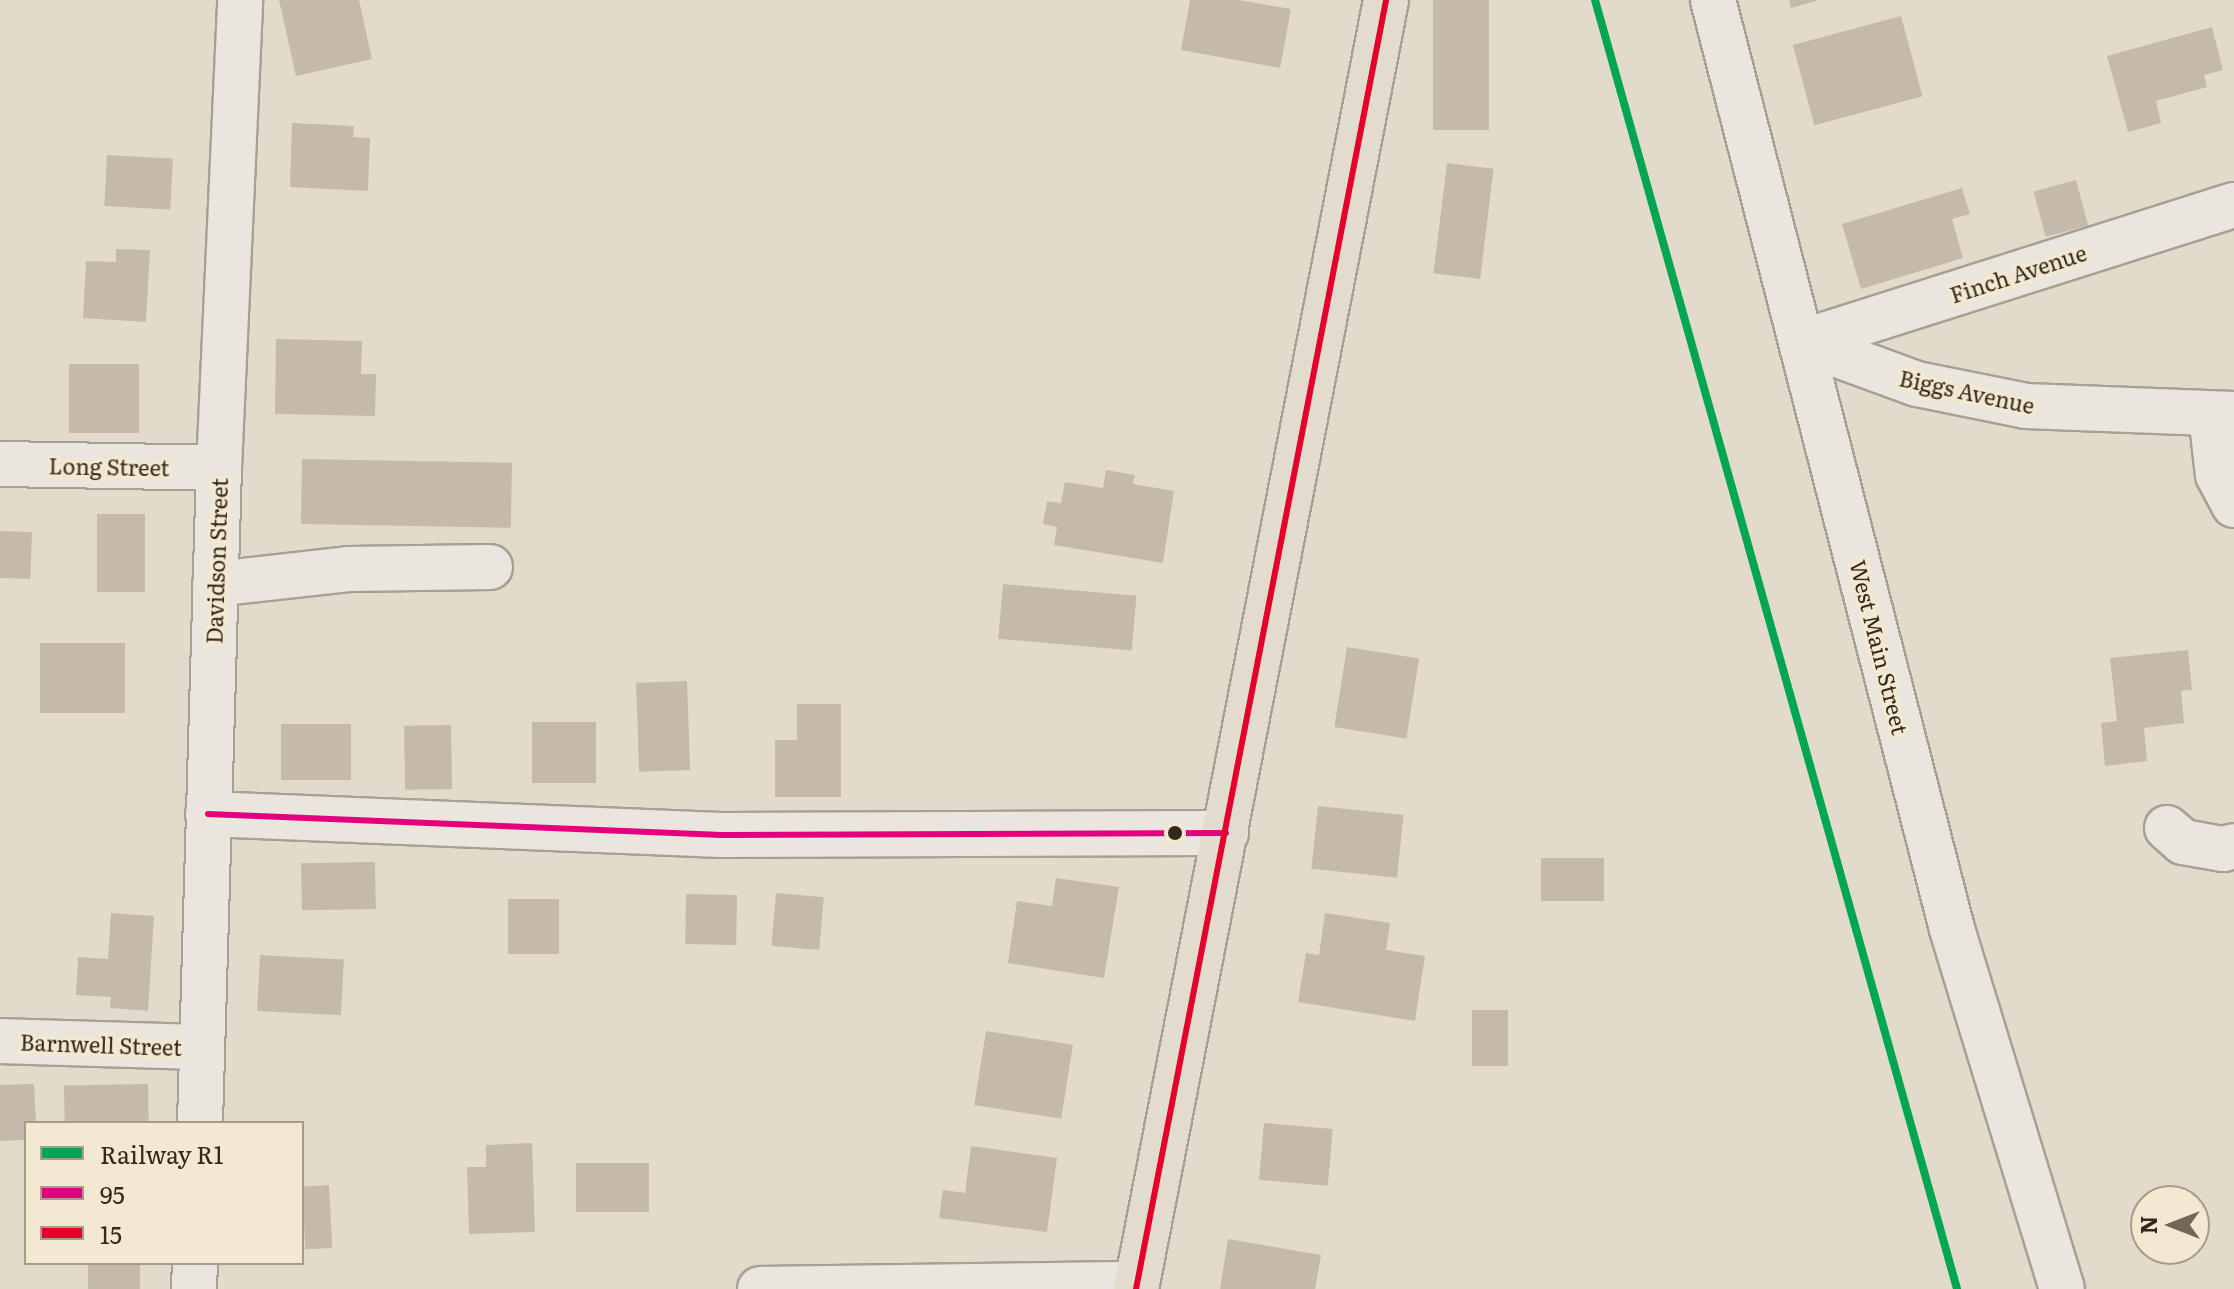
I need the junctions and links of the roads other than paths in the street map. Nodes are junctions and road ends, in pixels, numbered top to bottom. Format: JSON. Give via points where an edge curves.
{"nodes":[{"id":1,"x":240,"y":0,"type":"edge"},
{"id":2,"x":1386,"y":0,"type":"edge"},
{"id":3,"x":1713,"y":0,"type":"edge"},
{"id":4,"x":2234,"y":205,"type":"edge"},
{"id":5,"x":1802,"y":342,"type":"junction"},
{"id":6,"x":2222,"y":414,"type":"edge"},
{"id":7,"x":0,"y":464,"type":"edge"},
{"id":8,"x":219,"y":468,"type":"junction"},
{"id":9,"x":2234,"y":505,"type":"edge"},
{"id":10,"x":490,"y":567,"type":"dead end"},
{"id":11,"x":215,"y":584,"type":"junction"},
{"id":12,"x":208,"y":814,"type":"junction"},
{"id":13,"x":2167,"y":828,"type":"dead end"},
{"id":14,"x":1226,"y":833,"type":"junction"},
{"id":15,"x":2234,"y":846,"type":"edge"},
{"id":16,"x":0,"y":1041,"type":"edge"},
{"id":17,"x":202,"y":1047,"type":"junction"},
{"id":18,"x":200,"y":1121,"type":"edge"},
{"id":19,"x":195,"y":1265,"type":"edge"},
{"id":20,"x":1136,"y":1287,"type":"edge"},
{"id":21,"x":194,"y":1289,"type":"edge"},
{"id":22,"x":760,"y":1289,"type":"edge"},
{"id":23,"x":2062,"y":1289,"type":"edge"}],
"edges":[{"from":1,"to":8,"type":"street","name":"Davidson Street"},
{"from":2,"to":14,"type":"main road"},
{"from":3,"to":5,"type":"street","name":"West Main Street"},
{"from":4,"to":5,"type":"street","name":"Finch Avenue"},
{"from":5,"to":6,"type":"street","name":"Biggs Avenue","via":[[1917,384],[2026,406]]},
{"from":5,"to":23,"type":"street","name":"West Main Street","via":[[1952,929]]},
{"from":6,"to":9,"type":"street","via":[[2218,475]]},
{"from":7,"to":8,"type":"street","name":"Long Street"},
{"from":8,"to":11,"type":"street","name":"Davidson Street"},
{"from":10,"to":11,"type":"street","via":[[348,569]]},
{"from":11,"to":12,"type":"street","name":"Davidson Street"},
{"from":12,"to":14,"type":"street","via":[[722,835]]},
{"from":12,"to":17,"type":"street","name":"Davidson Street"},
{"from":13,"to":15,"type":"street","via":[[2183,842]]},
{"from":14,"to":20,"type":"main road"},
{"from":16,"to":17,"type":"street","name":"Barnwell Street"},
{"from":17,"to":18,"type":"street","name":"Davidson Street"},
{"from":19,"to":21,"type":"street"},
{"from":20,"to":22,"type":"street"}]}
